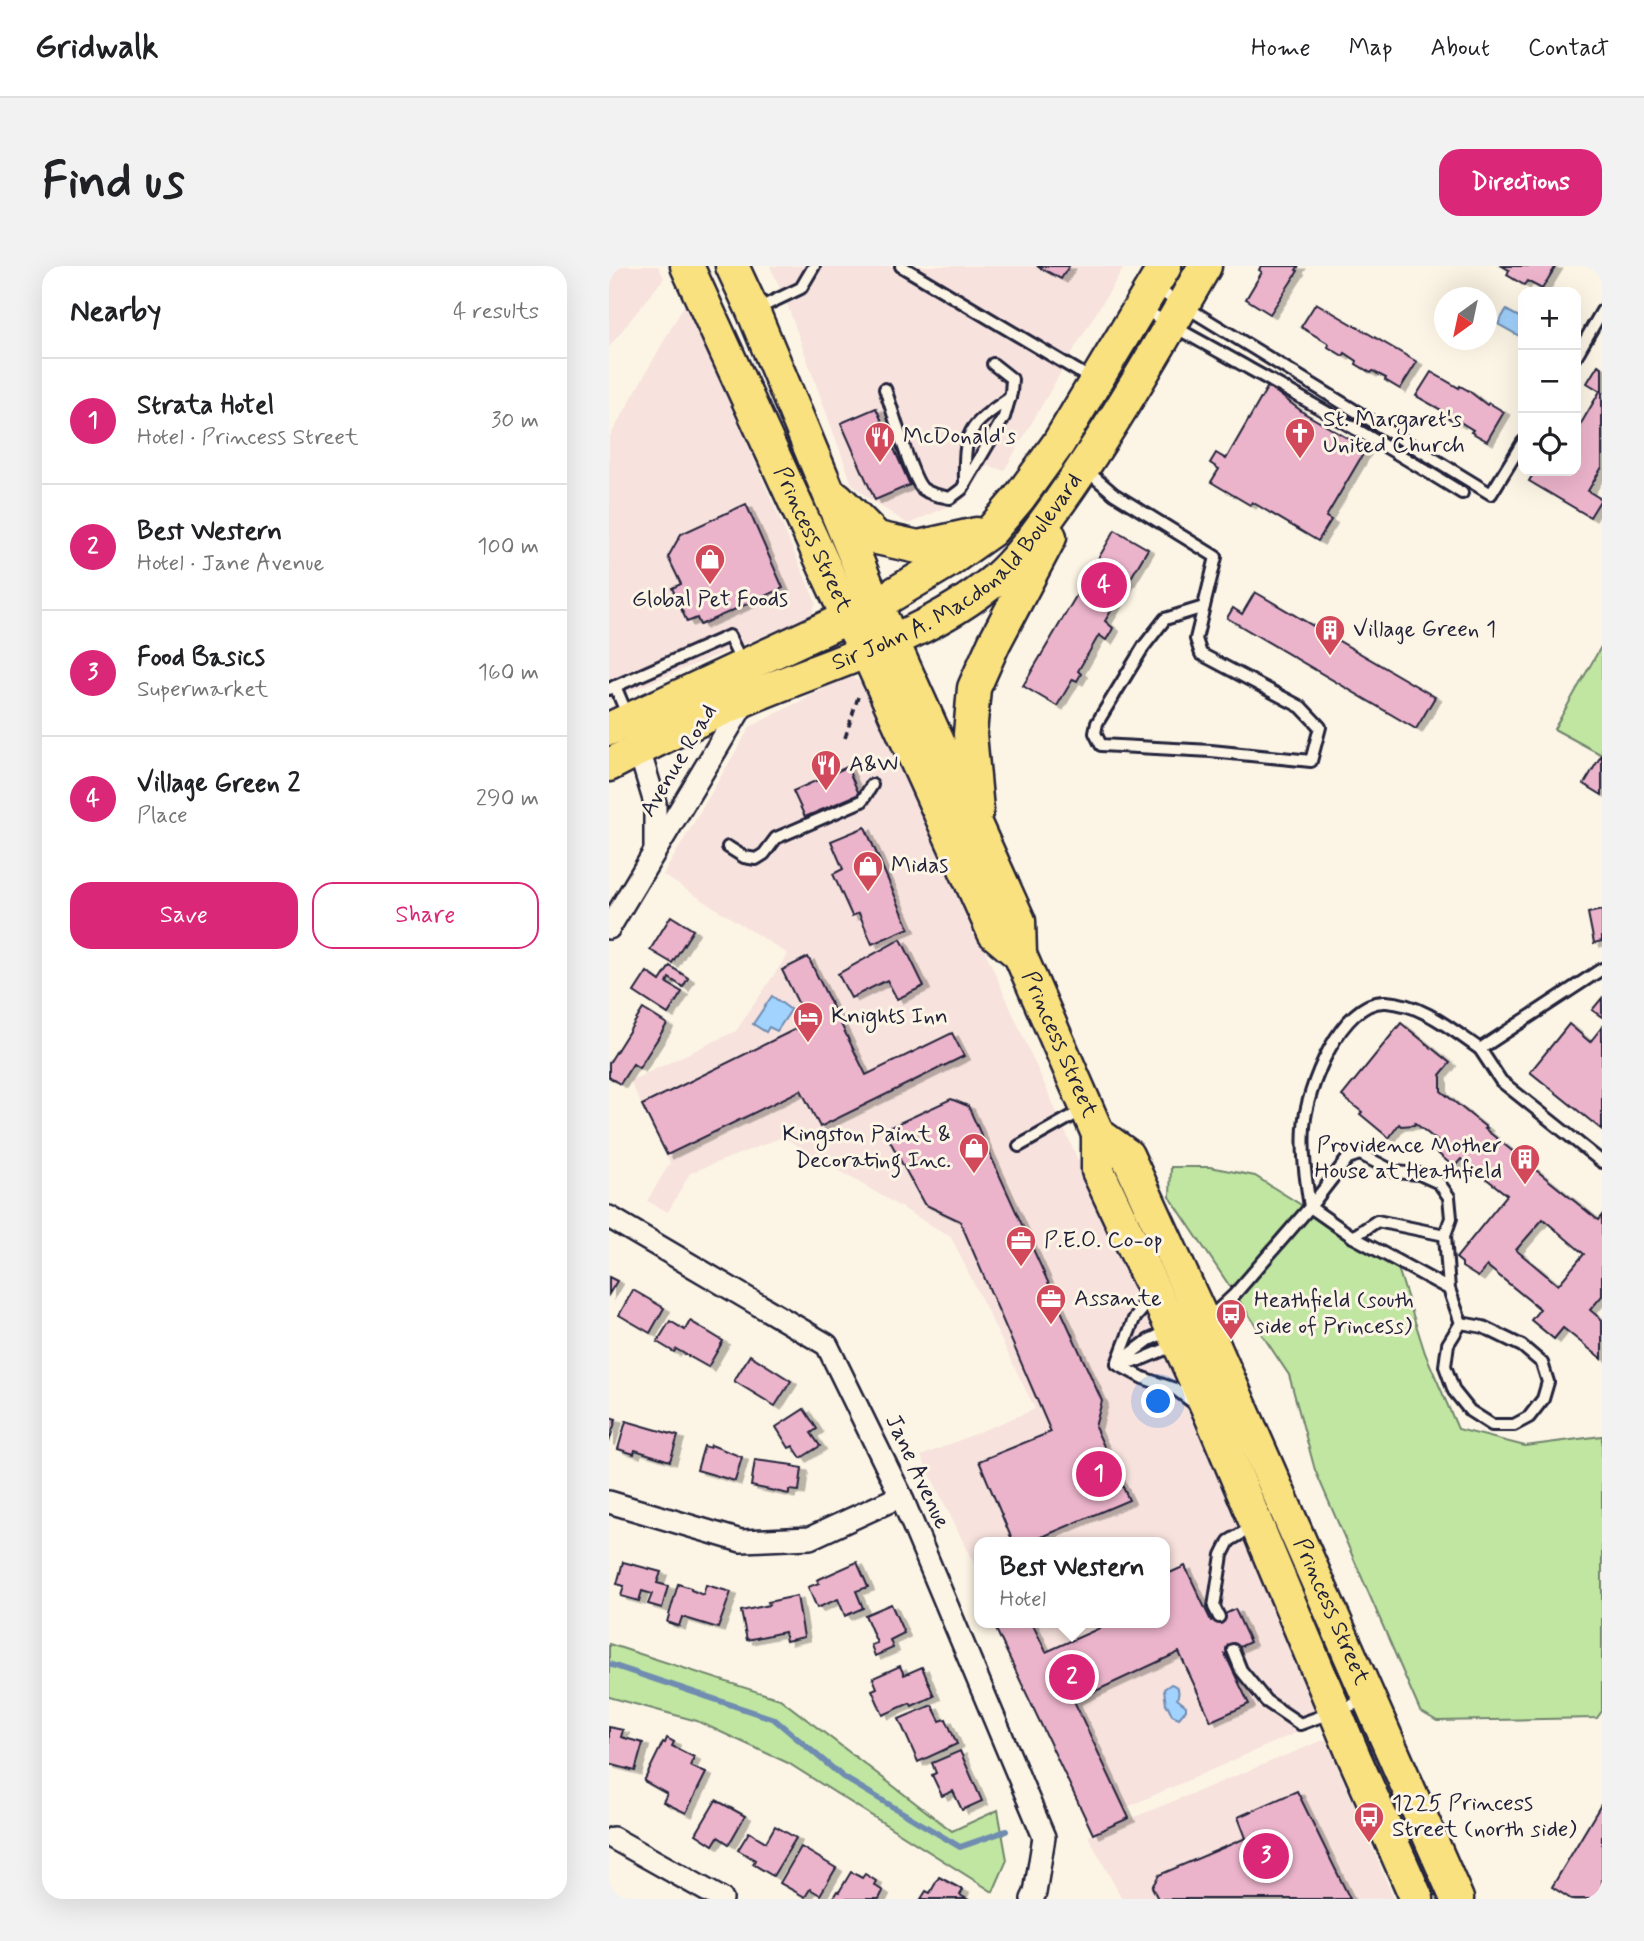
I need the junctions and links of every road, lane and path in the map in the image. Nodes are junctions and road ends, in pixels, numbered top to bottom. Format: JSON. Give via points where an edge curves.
{"nodes":[{"id":1,"x":687,"y":266,"type":"edge"},
{"id":2,"x":732,"y":266,"type":"edge"},
{"id":3,"x":814,"y":266,"type":"edge"},
{"id":4,"x":901,"y":266,"type":"edge"},
{"id":5,"x":1205,"y":266,"type":"edge"},
{"id":6,"x":1152,"y":287,"type":"edge"},
{"id":7,"x":753,"y":311,"type":"junction"},
{"id":8,"x":1602,"y":311,"type":"edge"},
{"id":9,"x":1176,"y":315,"type":"junction"},
{"id":10,"x":1579,"y":350,"type":"edge"},
{"id":11,"x":993,"y":364,"type":"dead end"},
{"id":12,"x":1096,"y":382,"type":"junction"},
{"id":13,"x":885,"y":389,"type":"dead end"},
{"id":14,"x":1010,"y":398,"type":"junction"},
{"id":15,"x":1518,"y":450,"type":"edge"},
{"id":16,"x":1089,"y":462,"type":"junction"},
{"id":17,"x":965,"y":484,"type":"junction"},
{"id":18,"x":825,"y":486,"type":"junction"},
{"id":19,"x":1462,"y":493,"type":"dead end"},
{"id":20,"x":992,"y":531,"type":"junction"},
{"id":21,"x":877,"y":604,"type":"junction"},
{"id":22,"x":1205,"y":607,"type":"junction"},
{"id":23,"x":848,"y":618,"type":"junction"},
{"id":24,"x":880,"y":646,"type":"junction"},
{"id":25,"x":744,"y":665,"type":"junction"},
{"id":26,"x":612,"y":687,"type":"edge"},
{"id":27,"x":858,"y":697,"type":"dead end"},
{"id":28,"x":747,"y":698,"type":"junction"},
{"id":29,"x":626,"y":732,"type":"edge"},
{"id":30,"x":845,"y":738,"type":"dead end"},
{"id":31,"x":609,"y":765,"type":"edge"},
{"id":32,"x":872,"y":785,"type":"dead end"},
{"id":33,"x":980,"y":836,"type":"junction"},
{"id":34,"x":728,"y":847,"type":"dead end"},
{"id":35,"x":655,"y":850,"type":"junction"},
{"id":36,"x":609,"y":928,"type":"edge"},
{"id":37,"x":1020,"y":955,"type":"junction"},
{"id":38,"x":1602,"y":969,"type":"edge"},
{"id":39,"x":1480,"y":1049,"type":"junction"},
{"id":40,"x":1091,"y":1121,"type":"junction"},
{"id":41,"x":1019,"y":1146,"type":"dead end"},
{"id":42,"x":1602,"y":1162,"type":"edge"},
{"id":43,"x":1310,"y":1207,"type":"junction"},
{"id":44,"x":609,"y":1217,"type":"edge"},
{"id":45,"x":1444,"y":1235,"type":"junction"},
{"id":46,"x":1353,"y":1237,"type":"junction"},
{"id":47,"x":1147,"y":1274,"type":"junction"},
{"id":48,"x":1449,"y":1289,"type":"junction"},
{"id":49,"x":1461,"y":1323,"type":"junction"},
{"id":50,"x":1189,"y":1329,"type":"junction"},
{"id":51,"x":1117,"y":1364,"type":"junction"},
{"id":52,"x":1212,"y":1418,"type":"junction"},
{"id":53,"x":901,"y":1496,"type":"junction"},
{"id":54,"x":609,"y":1502,"type":"edge"},
{"id":55,"x":1256,"y":1524,"type":"junction"},
{"id":56,"x":1219,"y":1617,"type":"dead end"},
{"id":57,"x":1233,"y":1650,"type":"dead end"},
{"id":58,"x":1369,"y":1699,"type":"junction"},
{"id":59,"x":1335,"y":1712,"type":"junction"},
{"id":60,"x":613,"y":1838,"type":"dead end"},
{"id":61,"x":722,"y":1899,"type":"edge"},
{"id":62,"x":1032,"y":1899,"type":"edge"},
{"id":63,"x":1417,"y":1899,"type":"edge"},
{"id":64,"x":1457,"y":1899,"type":"edge"}],
"edges":[{"from":1,"to":23,"type":"main road","name":"Princess Street"},
{"from":2,"to":7,"type":"main road","name":"Princess Street"},
{"from":3,"to":7,"type":"lane","via":[[801,288]]},
{"from":4,"to":12,"type":"lane"},
{"from":5,"to":9,"type":"main road","name":"Sir John A. Macdonald Boulevard"},
{"from":6,"to":9,"type":"lane"},
{"from":6,"to":9,"type":"lane"},
{"from":6,"to":12,"type":"main road","name":"Sir John A. Macdonald Boulevard"},
{"from":7,"to":18,"type":"main road","name":"Princess Street"},
{"from":8,"to":10,"type":"lane"},
{"from":9,"to":15,"type":"lane","via":[[1491,494]]},
{"from":9,"to":16,"type":"main road","name":"Sir John A. Macdonald Boulevard"},
{"from":9,"to":19,"type":"lane","via":[[1260,374]]},
{"from":11,"to":14,"type":"lane","via":[[1012,379]]},
{"from":12,"to":20,"type":"main road","name":"Sir John A. Macdonald Boulevard","via":[[1058,444]]},
{"from":13,"to":17,"type":"lane","via":[[921,488],[950,498]]},
{"from":14,"to":17,"type":"lane"},
{"from":14,"to":17,"type":"lane","via":[[972,428],[964,448]]},
{"from":16,"to":22,"type":"lane","via":[[1114,494],[1216,557]]},
{"from":16,"to":24,"type":"main road","name":"Sir John A. Macdonald Boulevard","via":[[1028,545],[996,578],[947,614]]},
{"from":16,"to":33,"type":"main road","via":[[974,688],[971,734]]},
{"from":18,"to":20,"type":"main road","via":[[877,538],[918,547]]},
{"from":18,"to":21,"type":"main road","name":"Princess Street"},
{"from":20,"to":21,"type":"main road","name":"Sir John A. Macdonald Boulevard"},
{"from":21,"to":23,"type":"main road","name":"Sir John A. Macdonald Boulevard"},
{"from":21,"to":24,"type":"main road","name":"Princess Street"},
{"from":22,"to":22,"type":"lane","via":[[1196,639],[1201,654],[1301,707],[1320,727],[1311,761],[1101,745],[1095,733],[1097,723],[1158,628],[1165,619]]},
{"from":23,"to":24,"type":"main road","name":"Princess Street"},
{"from":23,"to":25,"type":"main road","name":"Sir John A. Macdonald Boulevard"},
{"from":24,"to":28,"type":"main road","name":"Sir John A. Macdonald Boulevard"},
{"from":24,"to":33,"type":"main road","name":"Princess Street"},
{"from":24,"to":37,"type":"main road","name":"Princess Street","via":[[994,933]]},
{"from":25,"to":26,"type":"lane","via":[[729,636]]},
{"from":25,"to":29,"type":"main road","name":"Sir John A. Macdonald Boulevard"},
{"from":26,"to":29,"type":"lane"},
{"from":27,"to":30,"type":"path"},
{"from":28,"to":29,"type":"main road","name":"Sir John A. Macdonald Boulevard"},
{"from":28,"to":35,"type":"street","name":"Avenue Road"},
{"from":29,"to":31,"type":"main road","name":"Sir John A. Macdonald Boulevard"},
{"from":29,"to":35,"type":"street","name":"Avenue Road","via":[[655,803]]},
{"from":32,"to":34,"type":"lane","via":[[862,801],[776,838],[757,859]]},
{"from":33,"to":37,"type":"main road","name":"Princess Street","via":[[1019,921]]},
{"from":35,"to":36,"type":"street","name":"Avenue Road"},
{"from":37,"to":40,"type":"main road","name":"Princess Street"},
{"from":38,"to":39,"type":"lane"},
{"from":39,"to":42,"type":"lane","via":[[1501,1081]]},
{"from":39,"to":43,"type":"lane","via":[[1409,1006],[1383,1002],[1362,1008],[1344,1025],[1309,1095],[1304,1126]]},
{"from":40,"to":41,"type":"lane"},
{"from":40,"to":47,"type":"main road","name":"Princess Street","via":[[1098,1171]]},
{"from":40,"to":50,"type":"main road","name":"Princess Street","via":[[1127,1155]]},
{"from":43,"to":45,"type":"lane","via":[[1348,1158],[1360,1154],[1395,1172],[1419,1174],[1439,1183],[1449,1197],[1451,1218]]},
{"from":43,"to":46,"type":"lane"},
{"from":43,"to":50,"type":"lane","via":[[1234,1295]]},
{"from":44,"to":53,"type":"street","name":"Jane Avenue","via":[[827,1345]]},
{"from":45,"to":46,"type":"lane","via":[[1377,1221]]},
{"from":45,"to":48,"type":"lane"},
{"from":46,"to":48,"type":"lane"},
{"from":47,"to":50,"type":"main road","name":"Princess Street"},
{"from":47,"to":51,"type":"lane","via":[[1141,1311]]},
{"from":48,"to":49,"type":"lane"},
{"from":49,"to":49,"type":"lane","via":[[1448,1344],[1445,1366],[1454,1391],[1470,1411],[1492,1425],[1514,1425],[1529,1417],[1543,1399],[1548,1382],[1542,1363],[1522,1346],[1483,1327]]},
{"from":50,"to":51,"type":"lane","via":[[1149,1340]]},
{"from":50,"to":52,"type":"main road","name":"Princess Street"},
{"from":50,"to":58,"type":"main road","name":"Princess Street"},
{"from":51,"to":52,"type":"lane","via":[[1175,1389]]},
{"from":52,"to":55,"type":"main road","name":"Princess Street"},
{"from":53,"to":54,"type":"street","via":[[810,1538],[741,1541]]},
{"from":53,"to":62,"type":"street","name":"Jane Avenue","via":[[1044,1837]]},
{"from":55,"to":56,"type":"lane","via":[[1229,1541],[1222,1555],[1214,1606]]},
{"from":55,"to":59,"type":"main road","name":"Princess Street"},
{"from":57,"to":59,"type":"lane","via":[[1241,1670],[1266,1701],[1300,1724]]},
{"from":58,"to":59,"type":"lane"},
{"from":58,"to":64,"type":"main road","name":"Princess Street"},
{"from":59,"to":63,"type":"main road","name":"Princess Street"},
{"from":60,"to":61,"type":"street"}]}
